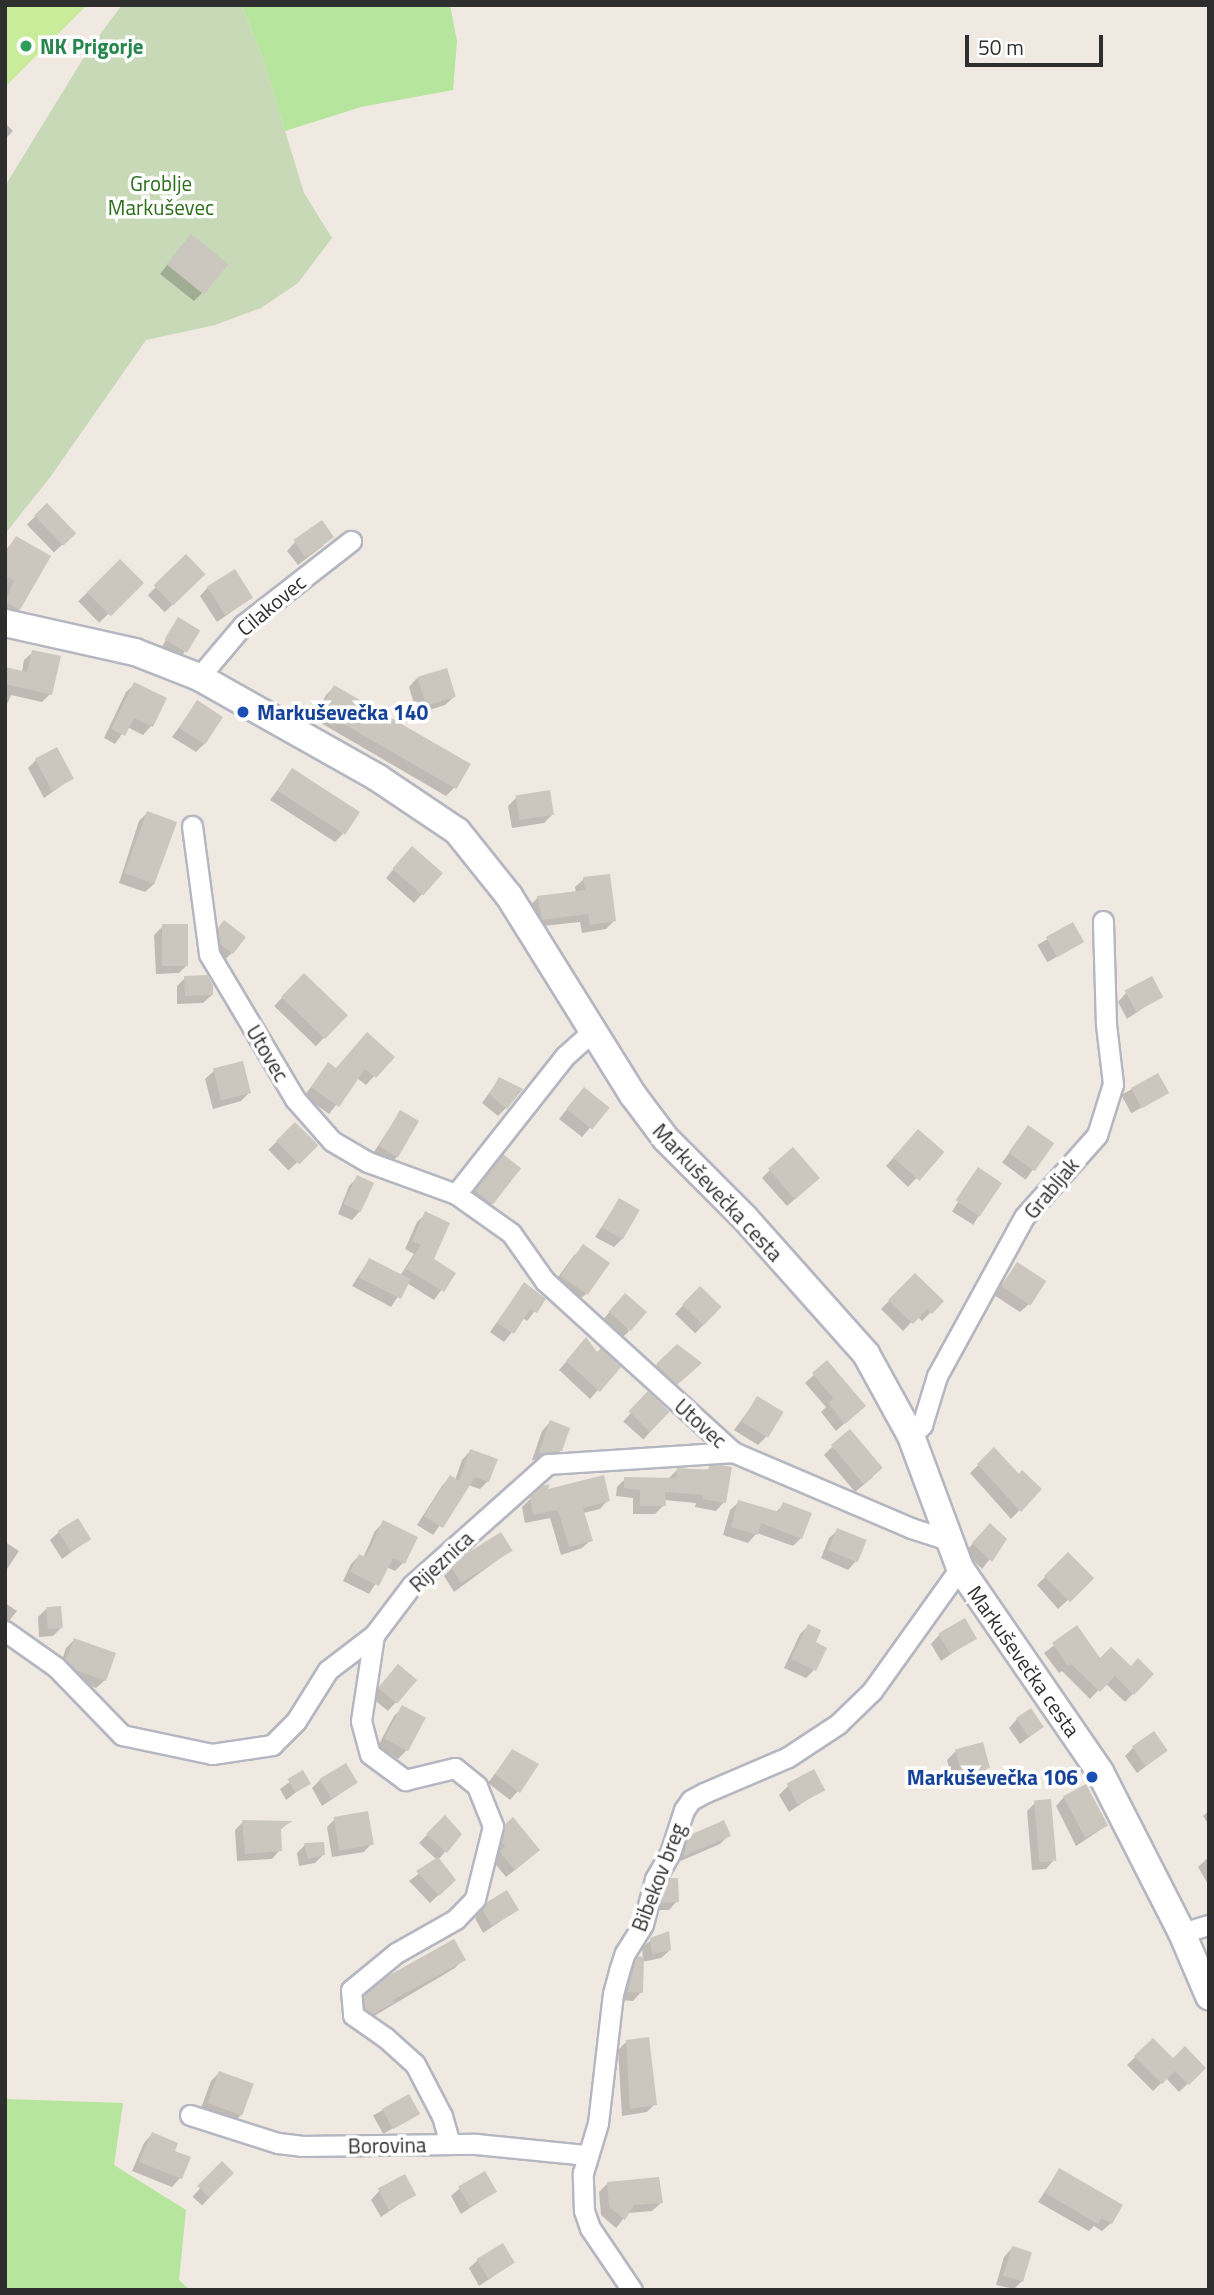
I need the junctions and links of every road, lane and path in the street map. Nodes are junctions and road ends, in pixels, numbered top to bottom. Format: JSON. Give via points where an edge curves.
{"nodes":[{"id":1,"x":351,"y":541,"type":"dead end"},
{"id":2,"x":5,"y":623,"type":"edge"},
{"id":3,"x":199,"y":677,"type":"junction"},
{"id":4,"x":192,"y":826,"type":"dead end"},
{"id":5,"x":1103,"y":921,"type":"dead end"},
{"id":6,"x":593,"y":1031,"type":"junction"},
{"id":7,"x":456,"y":1194,"type":"junction"},
{"id":8,"x":911,"y":1436,"type":"junction"},
{"id":9,"x":733,"y":1451,"type":"junction"},
{"id":10,"x":948,"y":1540,"type":"junction"},
{"id":11,"x":960,"y":1568,"type":"junction"},
{"id":12,"x":5,"y":1631,"type":"edge"},
{"id":13,"x":374,"y":1635,"type":"junction"},
{"id":14,"x":1209,"y":1925,"type":"edge"},
{"id":15,"x":1182,"y":1933,"type":"junction"},
{"id":16,"x":1209,"y":1996,"type":"edge"},
{"id":17,"x":190,"y":2115,"type":"dead end"},
{"id":18,"x":450,"y":2144,"type":"junction"},
{"id":19,"x":587,"y":2155,"type":"junction"},
{"id":20,"x":632,"y":2290,"type":"edge"}],
"edges":[{"from":1,"to":3,"type":"street","name":"Cilakovec","via":[[243,625]]},
{"from":2,"to":3,"type":"main road","name":"Markuševečka cesta","via":[[135,652]]},
{"from":3,"to":6,"type":"main road","name":"Markuševečka cesta","via":[[378,778],[457,831],[509,896]]},
{"from":4,"to":7,"type":"street","name":"Utovec","via":[[209,954],[295,1099],[332,1141],[368,1162]]},
{"from":5,"to":8,"type":"street","name":"Grabljak","via":[[1113,1084],[1097,1135],[1024,1217],[937,1376],[922,1425]]},
{"from":6,"to":7,"type":"street","via":[[565,1056]]},
{"from":6,"to":8,"type":"main road","name":"Markuševečka cesta","via":[[666,1139],[866,1354]]},
{"from":7,"to":9,"type":"street","name":"Utovec","via":[[511,1233],[545,1281]]},
{"from":8,"to":10,"type":"main road","name":"Markuševečka cesta"},
{"from":9,"to":10,"type":"street","name":"Rijeznica"},
{"from":9,"to":13,"type":"street","name":"Rijeznica","via":[[548,1464],[412,1585]]},
{"from":10,"to":11,"type":"main road","name":"Markuševečka cesta"},
{"from":11,"to":15,"type":"main road","name":"Markuševečka cesta","via":[[1100,1772]]},
{"from":11,"to":19,"type":"street","name":"Bibekov breg","via":[[872,1691],[838,1724],[788,1757],[691,1800],[684,1810],[670,1853],[655,1879],[643,1924],[619,1971],[598,2123]]},
{"from":12,"to":13,"type":"street","name":"Rijeznica","via":[[56,1667],[122,1735],[212,1754],[272,1745],[296,1721],[328,1670]]},
{"from":13,"to":18,"type":"street","via":[[361,1721],[370,1754],[405,1780],[455,1768],[477,1786],[493,1826],[475,1899],[456,1919],[396,1954],[351,1990],[353,2015],[415,2064],[442,2116]]},
{"from":14,"to":15,"type":"street"},
{"from":15,"to":16,"type":"main road","name":"Markuševečka cesta"},
{"from":17,"to":18,"type":"street","name":"Borovina","via":[[278,2143]]},
{"from":18,"to":19,"type":"street","name":"Borovina"},
{"from":19,"to":20,"type":"street","name":"Bibekov breg","via":[[582,2189],[590,2228]]}]}
